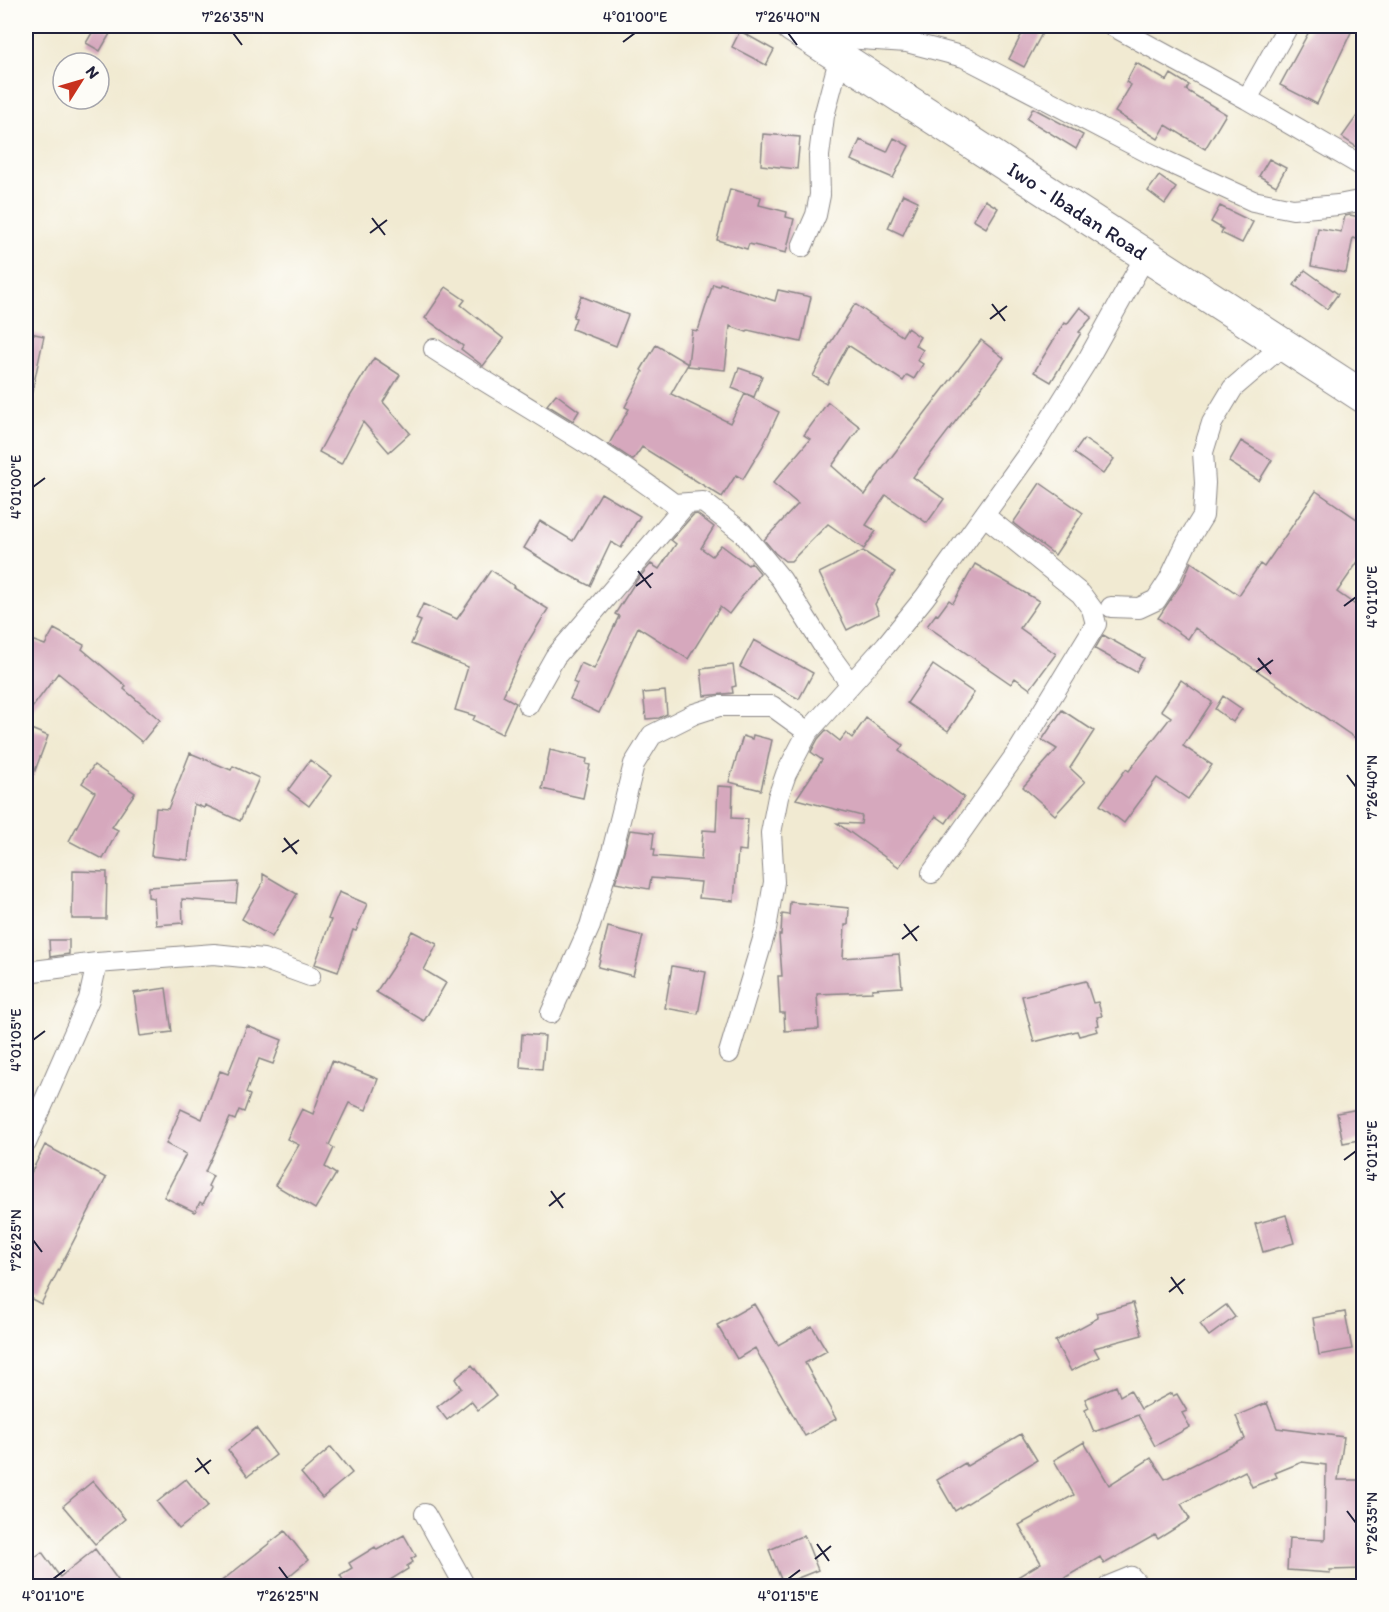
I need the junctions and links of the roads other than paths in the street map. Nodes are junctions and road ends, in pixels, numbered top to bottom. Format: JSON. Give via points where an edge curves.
{"nodes":[{"id":1,"x":1113,"y":26,"type":"edge"},
{"id":2,"x":1288,"y":26,"type":"edge"},
{"id":3,"x":800,"y":31,"type":"edge"},
{"id":4,"x":840,"y":56,"type":"junction"},
{"id":5,"x":1247,"y":99,"type":"junction"},
{"id":6,"x":1364,"y":167,"type":"edge"},
{"id":7,"x":1364,"y":200,"type":"edge"},
{"id":8,"x":802,"y":247,"type":"dead end"},
{"id":9,"x":1146,"y":255,"type":"junction"},
{"id":10,"x":1282,"y":346,"type":"junction"},
{"id":11,"x":434,"y":349,"type":"dead end"},
{"id":12,"x":1364,"y":397,"type":"edge"},
{"id":13,"x":686,"y":504,"type":"junction"},
{"id":14,"x":985,"y":516,"type":"junction"},
{"id":15,"x":1112,"y":607,"type":"dead end"},
{"id":16,"x":850,"y":683,"type":"junction"},
{"id":17,"x":528,"y":705,"type":"dead end"},
{"id":18,"x":808,"y":732,"type":"junction"},
{"id":19,"x":932,"y":873,"type":"dead end"},
{"id":20,"x":97,"y":963,"type":"junction"},
{"id":21,"x":26,"y":972,"type":"edge"},
{"id":22,"x":310,"y":976,"type":"dead end"},
{"id":23,"x":551,"y":1013,"type":"dead end"},
{"id":24,"x":729,"y":1053,"type":"dead end"},
{"id":25,"x":26,"y":1143,"type":"edge"},
{"id":26,"x":425,"y":1514,"type":"dead end"},
{"id":27,"x":465,"y":1587,"type":"edge"},
{"id":28,"x":1109,"y":1587,"type":"edge"},
{"id":29,"x":1139,"y":1587,"type":"edge"}],
"edges":[{"from":1,"to":5,"type":"street"},
{"from":2,"to":5,"type":"street"},
{"from":3,"to":4,"type":"main road","name":"Iwo - Ibadan Road"},
{"from":3,"to":7,"type":"street","via":[[907,42],[964,57],[1253,201],[1293,209]]},
{"from":4,"to":8,"type":"street","via":[[824,116],[820,195]]},
{"from":4,"to":9,"type":"main road","name":"Iwo - Ibadan Road"},
{"from":5,"to":6,"type":"street"},
{"from":9,"to":10,"type":"main road","name":"Iwo - Ibadan Road"},
{"from":9,"to":14,"type":"street","via":[[1068,392]]},
{"from":10,"to":12,"type":"main road","name":"Iwo - Ibadan Road"},
{"from":10,"to":15,"type":"street","via":[[1233,388],[1212,423],[1203,452],[1203,516],[1156,600],[1139,608]]},
{"from":11,"to":13,"type":"street","via":[[553,422],[674,504]]},
{"from":13,"to":16,"type":"street","via":[[703,502],[742,532],[780,579]]},
{"from":13,"to":17,"type":"street","via":[[555,657]]},
{"from":14,"to":16,"type":"street","via":[[886,645]]},
{"from":14,"to":19,"type":"street","via":[[1081,594],[1092,609],[1096,624],[1018,750]]},
{"from":16,"to":18,"type":"street"},
{"from":18,"to":23,"type":"street","via":[[772,706],[719,706],[652,735],[634,764],[590,926]]},
{"from":18,"to":24,"type":"street","via":[[778,797],[771,833],[774,882],[766,929]]},
{"from":20,"to":21,"type":"street"},
{"from":20,"to":22,"type":"street","via":[[214,954],[263,959]]},
{"from":20,"to":25,"type":"street","via":[[89,999]]},
{"from":26,"to":27,"type":"street"},
{"from":28,"to":29,"type":"street","via":[[1131,1577]]}]}
